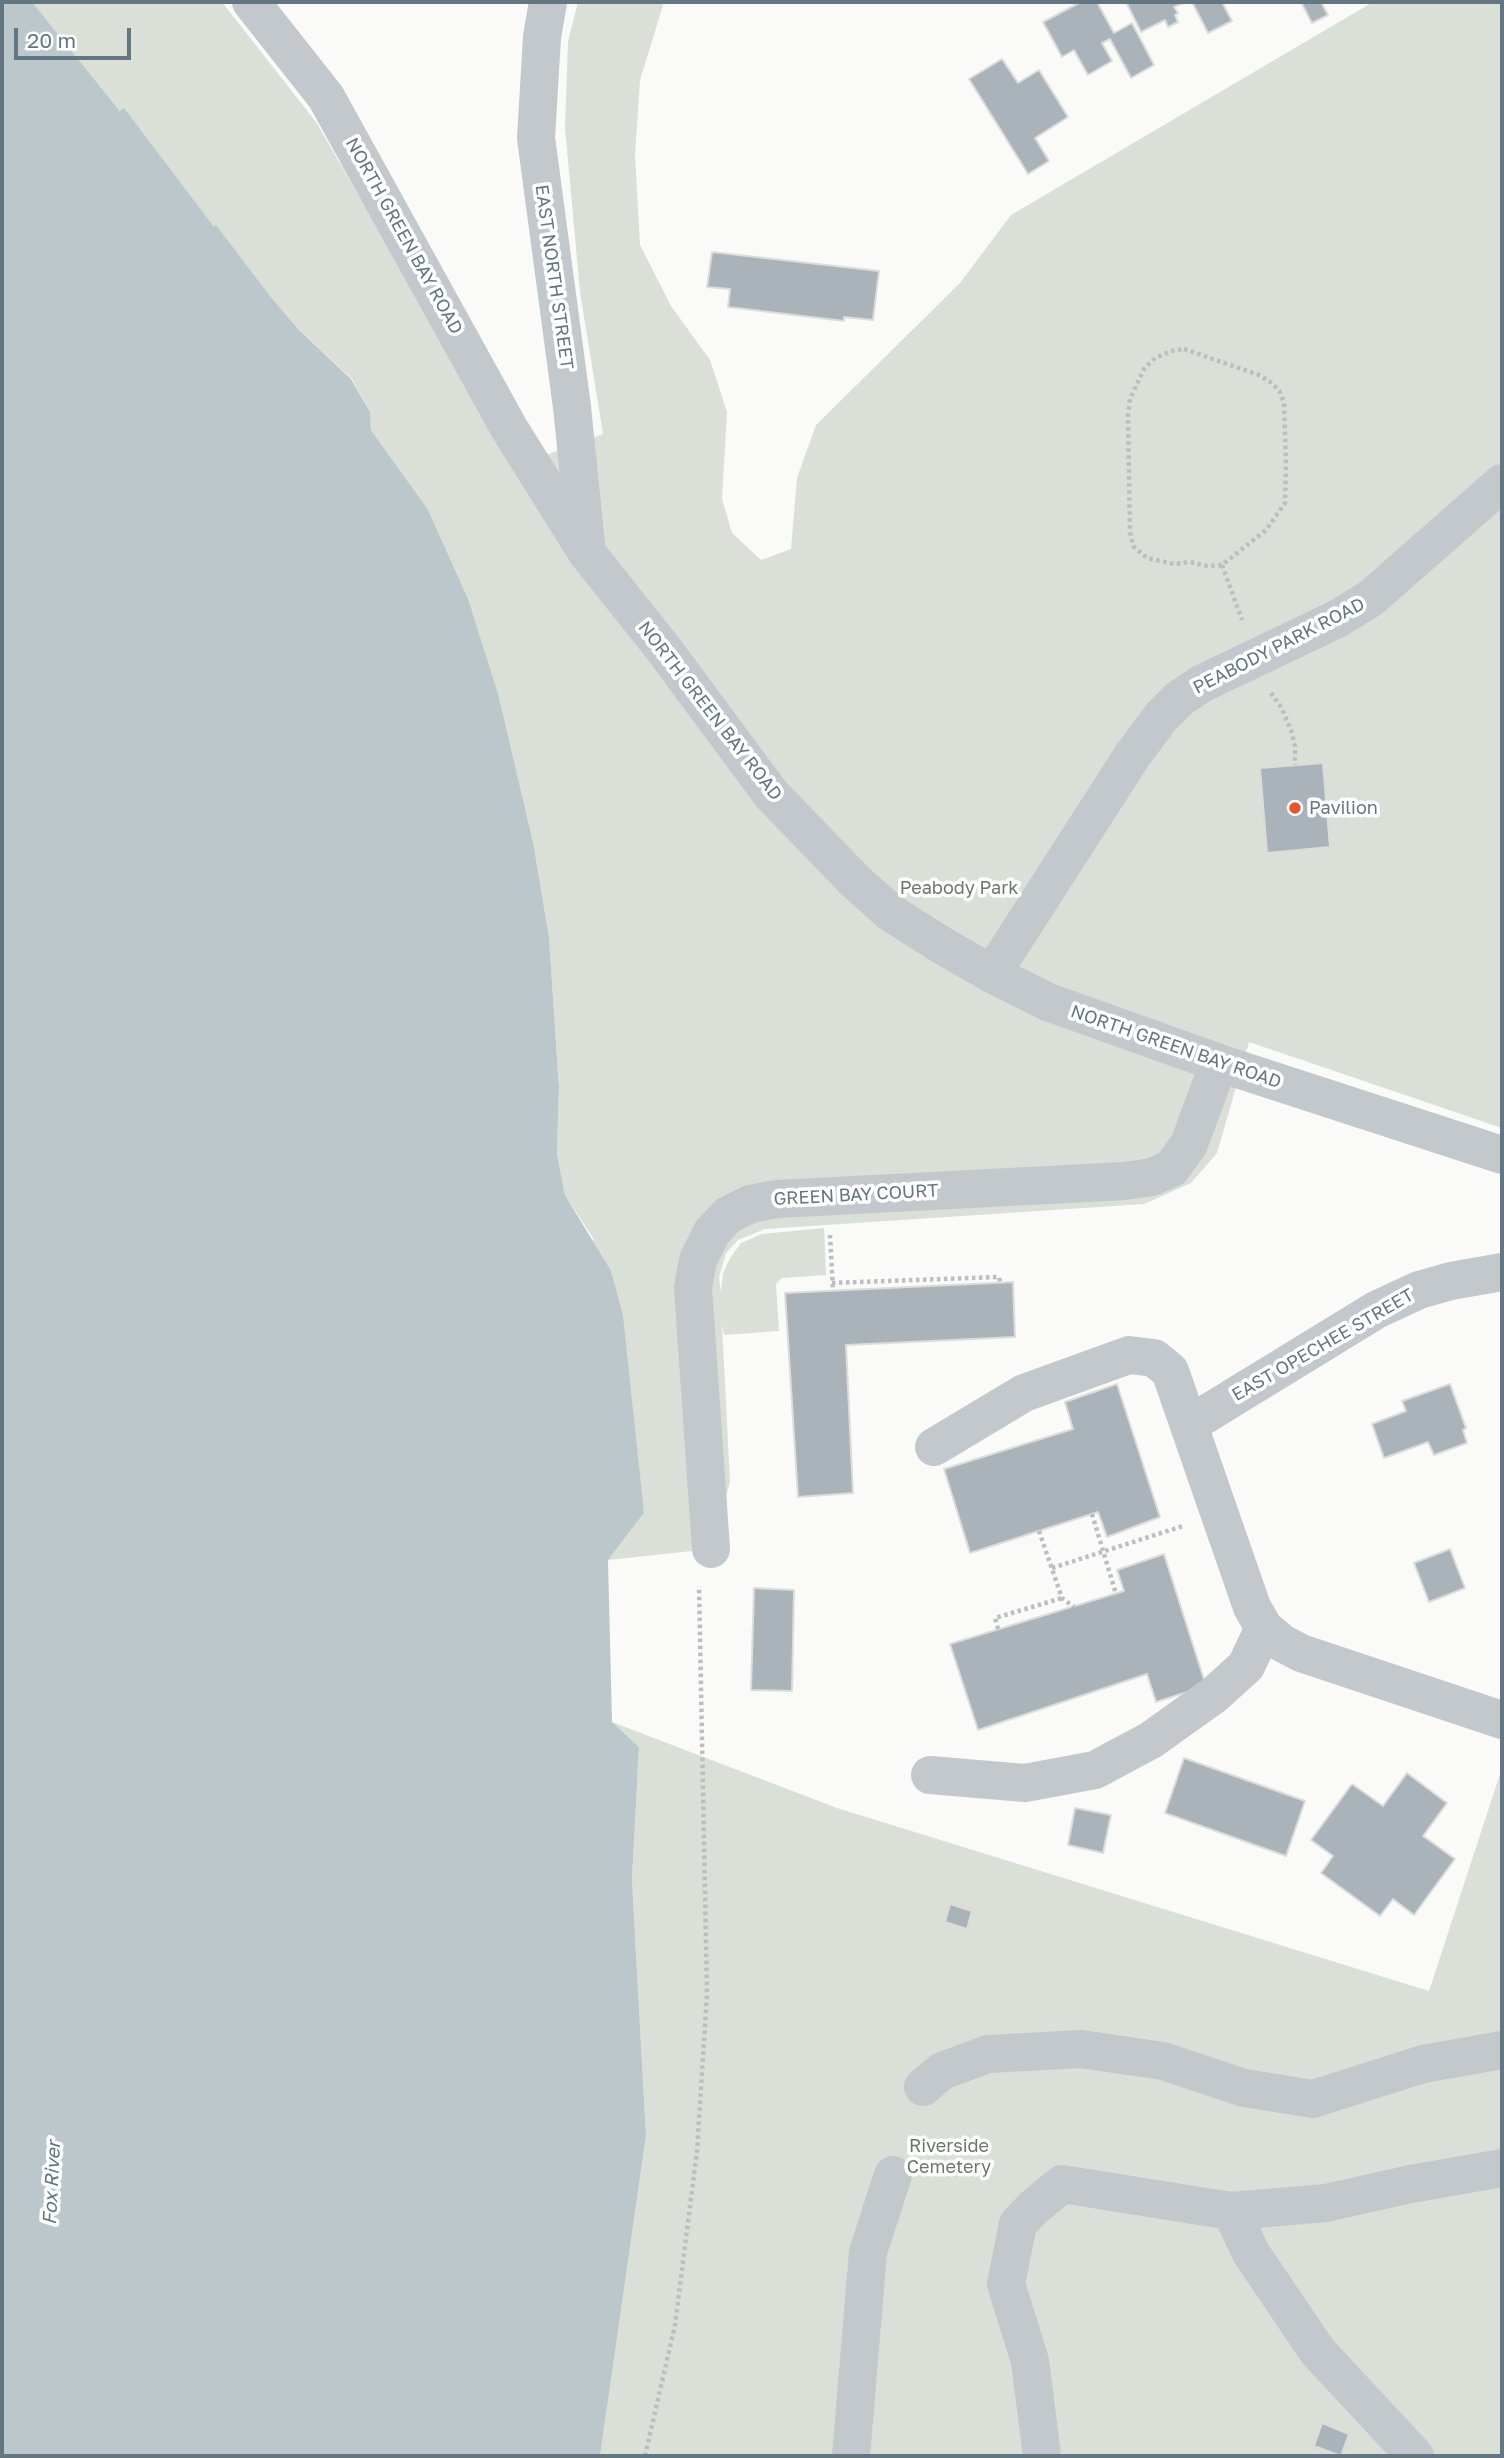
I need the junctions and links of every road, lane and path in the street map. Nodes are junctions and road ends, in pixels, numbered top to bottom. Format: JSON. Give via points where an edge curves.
{"nodes":[{"id":1,"x":251,"y":2,"type":"edge"},
{"id":2,"x":548,"y":2,"type":"edge"},
{"id":3,"x":1502,"y":483,"type":"edge"},
{"id":4,"x":587,"y":553,"type":"junction"},
{"id":5,"x":1222,"y":565,"type":"joint"},
{"id":6,"x":992,"y":974,"type":"junction"},
{"id":7,"x":1219,"y":1063,"type":"junction"},
{"id":8,"x":1502,"y":1154,"type":"edge"},
{"id":9,"x":828,"y":1196,"type":"junction"},
{"id":10,"x":1502,"y":1272,"type":"edge"},
{"id":11,"x":1000,"y":1282,"type":"dead end"},
{"id":12,"x":832,"y":1283,"type":"junction"},
{"id":13,"x":833,"y":1290,"type":"dead end"},
{"id":14,"x":1190,"y":1424,"type":"junction"},
{"id":15,"x":934,"y":1447,"type":"dead end"},
{"id":16,"x":1092,"y":1514,"type":"dead end"},
{"id":17,"x":1220,"y":1514,"type":"junction"},
{"id":18,"x":1039,"y":1531,"type":"dead end"},
{"id":19,"x":710,"y":1549,"type":"joint"},
{"id":20,"x":1103,"y":1552,"type":"junction"},
{"id":21,"x":1052,"y":1568,"type":"junction"},
{"id":22,"x":1116,"y":1594,"type":"dead end"},
{"id":23,"x":1062,"y":1598,"type":"junction"},
{"id":24,"x":1074,"y":1607,"type":"dead end"},
{"id":25,"x":1264,"y":1628,"type":"junction"},
{"id":26,"x":999,"y":1629,"type":"dead end"},
{"id":27,"x":1502,"y":1720,"type":"edge"},
{"id":28,"x":930,"y":1775,"type":"dead end"},
{"id":29,"x":1502,"y":2050,"type":"edge"},
{"id":30,"x":923,"y":2087,"type":"dead end"},
{"id":31,"x":1502,"y":2168,"type":"edge"},
{"id":32,"x":893,"y":2175,"type":"dead end"},
{"id":33,"x":1231,"y":2211,"type":"junction"},
{"id":34,"x":645,"y":2456,"type":"edge"},
{"id":35,"x":851,"y":2456,"type":"edge"},
{"id":36,"x":1042,"y":2456,"type":"edge"},
{"id":37,"x":1415,"y":2456,"type":"edge"}],
"edges":[{"from":1,"to":4,"type":"street","name":"NORTH GREEN BAY ROAD","via":[[334,108],[509,428]]},
{"from":2,"to":4,"type":"street","name":"EAST NORTH STREET","via":[[541,37],[536,138]]},
{"from":3,"to":6,"type":"street","name":"PEABODY PARK ROAD","via":[[1371,598],[1179,699],[1124,767]]},
{"from":4,"to":6,"type":"street","name":"NORTH GREEN BAY ROAD","via":[[771,794],[891,913]]},
{"from":5,"to":5,"type":"path","via":[[1266,530],[1285,503],[1284,403],[1272,383],[1259,375],[1184,349],[1171,351],[1144,369],[1130,399],[1128,498],[1133,546],[1158,562]]},
{"from":6,"to":7,"type":"street","name":"NORTH GREEN BAY ROAD","via":[[1048,1002]]},
{"from":7,"to":8,"type":"street","name":"NORTH GREEN BAY ROAD"},
{"from":7,"to":9,"type":"street","name":"GREEN BAY COURT","via":[[1189,1144],[1172,1168],[1152,1177]]},
{"from":9,"to":12,"type":"path"},
{"from":9,"to":19,"type":"street","name":"GREEN BAY COURT","via":[[777,1199],[728,1215],[712,1232],[698,1260],[693,1288]]},
{"from":10,"to":14,"type":"street","name":"EAST OPECHEE STREET","via":[[1419,1290],[1377,1310]]},
{"from":11,"to":12,"type":"path","via":[[999,1277]]},
{"from":12,"to":13,"type":"path"},
{"from":14,"to":15,"type":"street","via":[[1170,1371],[1154,1357],[1129,1355],[1024,1393]]},
{"from":14,"to":17,"type":"street"},
{"from":16,"to":20,"type":"path"},
{"from":17,"to":20,"type":"path"},
{"from":17,"to":25,"type":"street","via":[[1252,1607]]},
{"from":18,"to":21,"type":"path"},
{"from":19,"to":34,"type":"path","via":[[699,1574],[707,1994],[697,2151],[675,2325]]},
{"from":20,"to":21,"type":"path"},
{"from":20,"to":22,"type":"path"},
{"from":21,"to":23,"type":"path"},
{"from":23,"to":24,"type":"path"},
{"from":23,"to":26,"type":"path","via":[[995,1618]]},
{"from":25,"to":27,"type":"street","via":[[1301,1653]]},
{"from":25,"to":28,"type":"street","via":[[1246,1666],[1214,1695],[1151,1740],[1095,1770],[1025,1783]]},
{"from":29,"to":30,"type":"street","via":[[1423,2064],[1312,2099],[1244,2088],[1163,2061],[1081,2049],[988,2054],[942,2071]]},
{"from":31,"to":33,"type":"street","via":[[1326,2203]]},
{"from":32,"to":35,"type":"street","via":[[868,2252]]},
{"from":33,"to":36,"type":"street","via":[[1062,2184],[1018,2224],[1006,2284],[1030,2361]]},
{"from":33,"to":37,"type":"street","via":[[1251,2253],[1318,2352]]}]}
